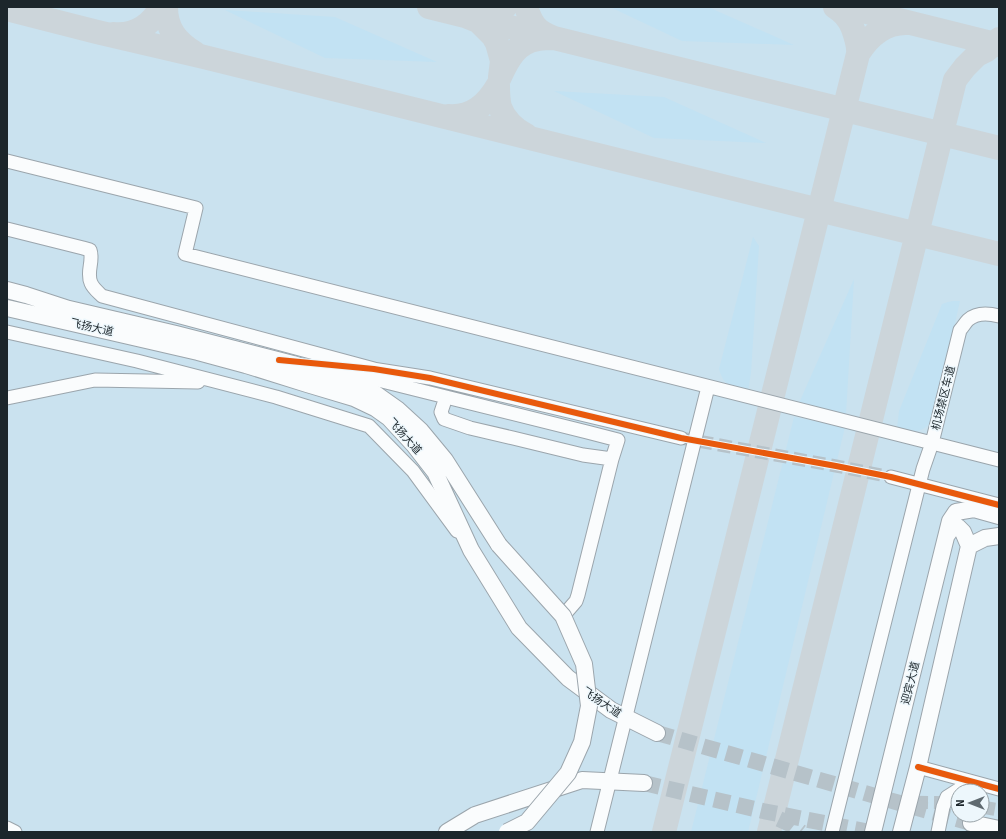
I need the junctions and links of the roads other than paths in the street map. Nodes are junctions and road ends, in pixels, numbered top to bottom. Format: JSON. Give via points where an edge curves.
{"nodes":[{"id":1,"x":7,"y":161,"type":"edge"},
{"id":2,"x":7,"y":229,"type":"edge"},
{"id":3,"x":7,"y":290,"type":"edge"},
{"id":4,"x":7,"y":308,"type":"edge"},
{"id":5,"x":65,"y":308,"type":"junction"},
{"id":6,"x":999,"y":316,"type":"edge"},
{"id":7,"x":7,"y":332,"type":"edge"},
{"id":8,"x":198,"y":352,"type":"junction"},
{"id":9,"x":279,"y":360,"type":"junction"},
{"id":10,"x":316,"y":363,"type":"junction"},
{"id":11,"x":374,"y":369,"type":"junction"},
{"id":12,"x":220,"y":382,"type":"junction"},
{"id":13,"x":708,"y":387,"type":"junction"},
{"id":14,"x":446,"y":397,"type":"junction"},
{"id":15,"x":7,"y":398,"type":"edge"},
{"id":16,"x":681,"y":438,"type":"tunnel mouth"},
{"id":17,"x":932,"y":443,"type":"junction"},
{"id":18,"x":612,"y":459,"type":"junction"},
{"id":19,"x":999,"y":460,"type":"edge"},
{"id":20,"x":891,"y":477,"type":"tunnel mouth"},
{"id":21,"x":999,"y":505,"type":"edge"},
{"id":22,"x":999,"y":516,"type":"edge"},
{"id":23,"x":947,"y":535,"type":"junction"},
{"id":24,"x":999,"y":536,"type":"edge"},
{"id":25,"x":969,"y":546,"type":"junction"},
{"id":26,"x":471,"y":550,"type":"junction"},
{"id":27,"x":563,"y":616,"type":"junction"},
{"id":28,"x":657,"y":733,"type":"tunnel mouth"},
{"id":29,"x":918,"y":767,"type":"junction"},
{"id":30,"x":644,"y":783,"type":"tunnel mouth"},
{"id":31,"x":978,"y":783,"type":"edge"},
{"id":32,"x":950,"y":795,"type":"edge"},
{"id":33,"x":971,"y":823,"type":"tunnel mouth"},
{"id":34,"x":521,"y":827,"type":"edge"},
{"id":35,"x":7,"y":828,"type":"edge"},
{"id":36,"x":999,"y":829,"type":"edge"},
{"id":37,"x":15,"y":832,"type":"edge"},
{"id":38,"x":447,"y":832,"type":"edge"},
{"id":39,"x":507,"y":832,"type":"edge"},
{"id":40,"x":597,"y":832,"type":"edge"},
{"id":41,"x":832,"y":832,"type":"edge"},
{"id":42,"x":873,"y":832,"type":"edge"},
{"id":43,"x":901,"y":832,"type":"edge"},
{"id":44,"x":938,"y":832,"type":"edge"}],
"edges":[{"from":1,"to":13,"type":"street","via":[[196,208],[185,254]]},
{"from":2,"to":11,"type":"street","via":[[90,250],[91,283],[102,296]]},
{"from":3,"to":5,"type":"main road"},
{"from":4,"to":8,"type":"main road","name":"飞扬大道"},
{"from":5,"to":8,"type":"main road"},
{"from":5,"to":9,"type":"main road"},
{"from":6,"to":17,"type":"street","name":"机场禁区车道","via":[[979,314],[960,330]]},
{"from":7,"to":12,"type":"street","via":[[137,360]]},
{"from":8,"to":26,"type":"main road","name":"飞扬大道","via":[[354,398],[390,418],[435,472]]},
{"from":9,"to":10,"type":"street"},
{"from":9,"to":27,"type":"main road","bridge":true,"via":[[366,387],[397,409],[421,431],[445,460],[499,545]]},
{"from":10,"to":11,"type":"street"},
{"from":10,"to":14,"type":"street"},
{"from":11,"to":16,"type":"street","via":[[430,378]]},
{"from":12,"to":15,"type":"street","via":[[95,380]]},
{"from":12,"to":26,"type":"street","via":[[369,426],[413,471]]},
{"from":13,"to":17,"type":"street"},
{"from":13,"to":40,"type":"street"},
{"from":14,"to":18,"type":"street","via":[[441,412],[444,419],[470,428],[583,455]]},
{"from":14,"to":18,"type":"street","via":[[618,440]]},
{"from":17,"to":19,"type":"street","name":"机场禁区车道"},
{"from":17,"to":41,"type":"street","via":[[923,469]]},
{"from":18,"to":27,"type":"street","via":[[576,601]]},
{"from":20,"to":21,"type":"street"},
{"from":22,"to":23,"type":"main road","name":"迎宾大道","via":[[974,509],[956,512],[950,521]]},
{"from":23,"to":25,"type":"main road","via":[[952,528],[958,527]]},
{"from":23,"to":42,"type":"main road","name":"迎宾大道"},
{"from":24,"to":25,"type":"main road","via":[[985,538]]},
{"from":25,"to":29,"type":"main road"},
{"from":26,"to":28,"type":"main road","name":"飞扬大道","via":[[519,628],[568,678],[611,710]]},
{"from":27,"to":34,"type":"main road","bridge":true,"via":[[584,664],[589,706],[582,742],[568,773]]},
{"from":29,"to":31,"type":"street"},
{"from":29,"to":43,"type":"main road"},
{"from":30,"to":38,"type":"main road","via":[[582,780],[475,815]]},
{"from":32,"to":44,"type":"street","via":[[947,797],[939,821]]},
{"from":33,"to":36,"type":"main road"},
{"from":34,"to":39,"type":"main road","bridge":true},
{"from":35,"to":37,"type":"street"}]}
